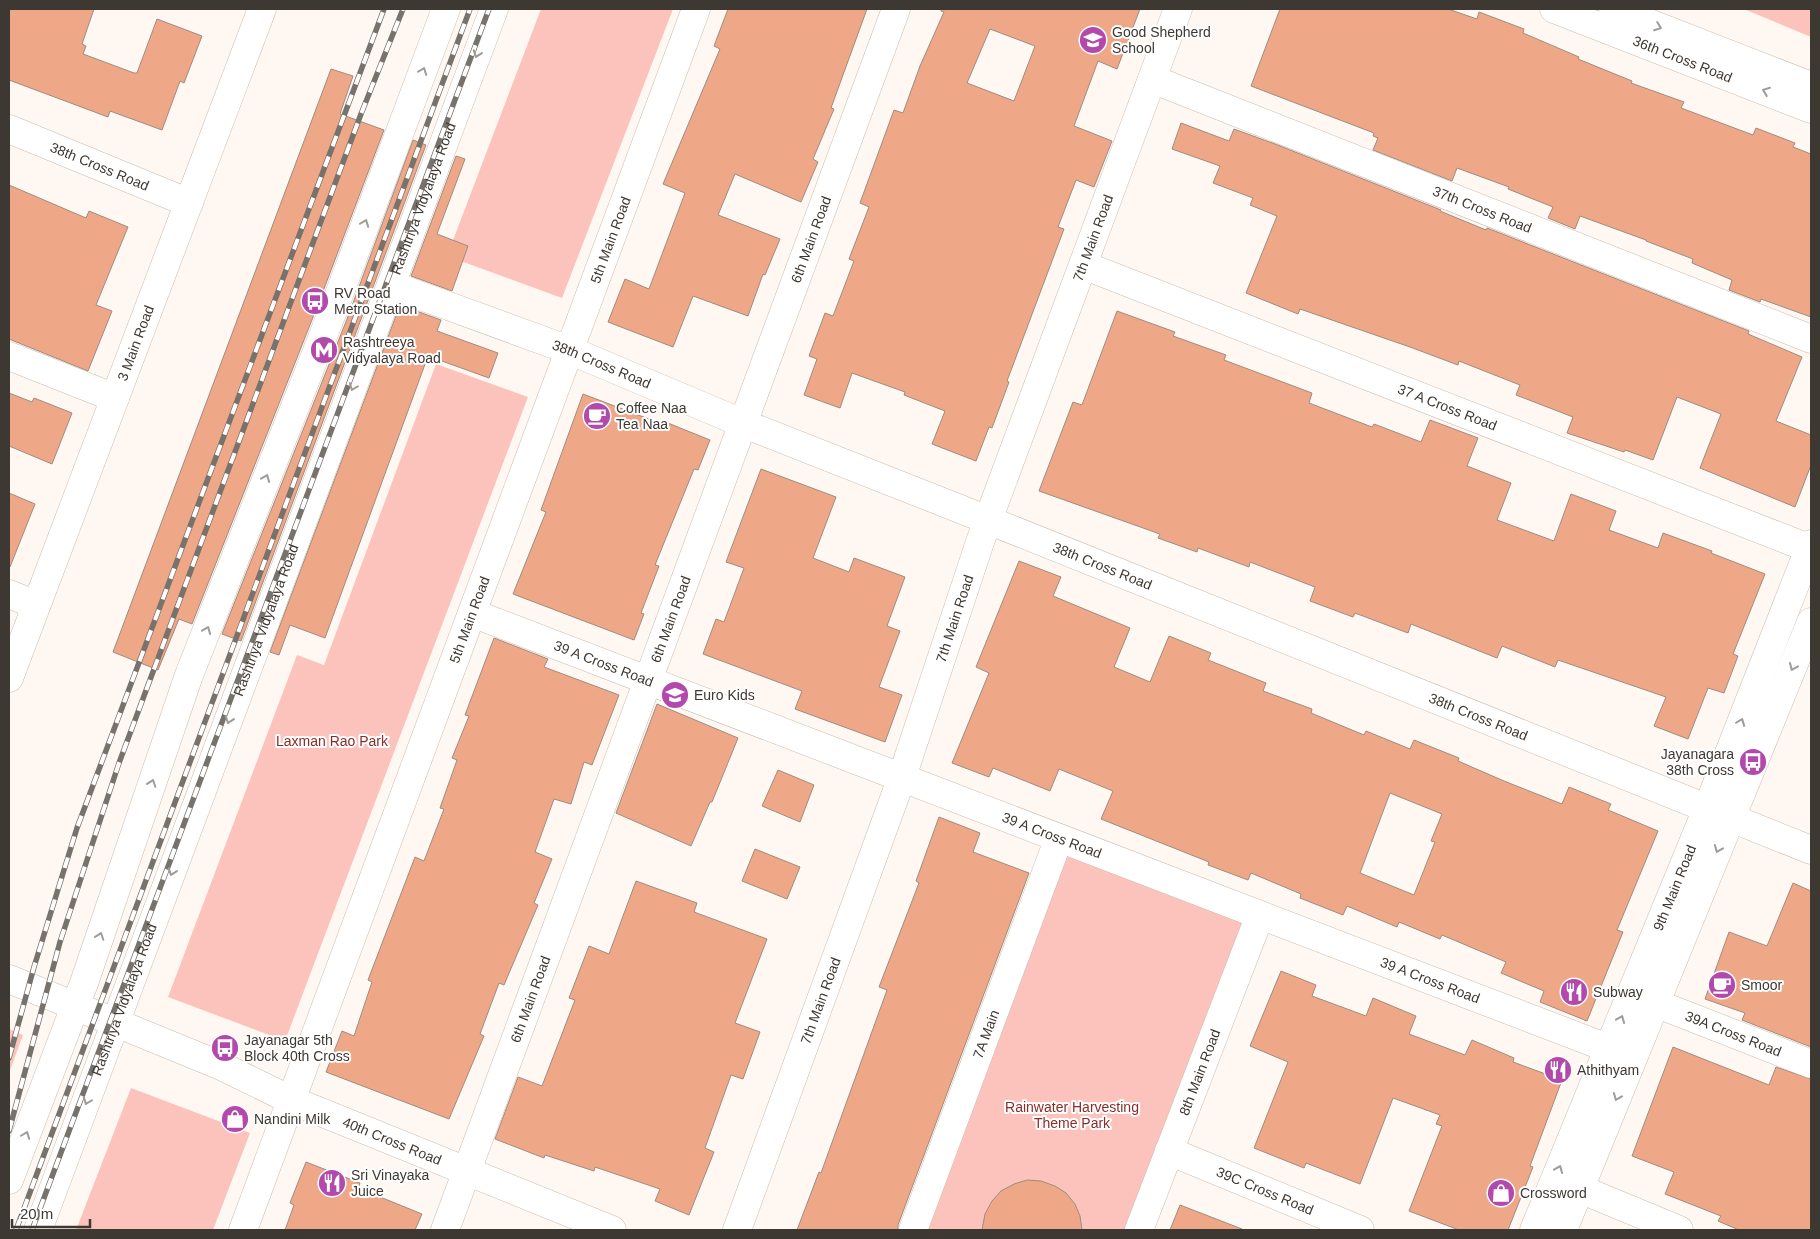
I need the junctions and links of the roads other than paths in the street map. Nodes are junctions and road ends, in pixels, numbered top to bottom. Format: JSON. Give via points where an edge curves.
{"nodes":[{"id":1,"x":446,"y":9,"type":"edge"},
{"id":2,"x":494,"y":9,"type":"edge"},
{"id":3,"x":696,"y":9,"type":"edge"},
{"id":4,"x":896,"y":9,"type":"edge"},
{"id":5,"x":1178,"y":9,"type":"edge"},
{"id":6,"x":1554,"y":9,"type":"edge"},
{"id":7,"x":1613,"y":9,"type":"edge"},
{"id":8,"x":254,"y":11,"type":"edge"},
{"id":9,"x":1593,"y":16,"type":"edge"},
{"id":10,"x":1152,"y":79,"type":"junction"},
{"id":11,"x":1811,"y":86,"type":"edge"},
{"id":12,"x":1811,"y":109,"type":"edge"},
{"id":13,"x":9,"y":129,"type":"edge"},
{"id":14,"x":189,"y":202,"type":"junction"},
{"id":15,"x":1083,"y":265,"type":"junction"},
{"id":16,"x":391,"y":285,"type":"junction"},
{"id":17,"x":1811,"y":339,"type":"edge"},
{"id":18,"x":569,"y":350,"type":"junction"},
{"id":19,"x":9,"y":356,"type":"edge"},
{"id":20,"x":115,"y":398,"type":"junction"},
{"id":21,"x":742,"y":423,"type":"junction"},
{"id":22,"x":988,"y":520,"type":"junction"},
{"id":23,"x":1811,"y":547,"type":"edge"},
{"id":24,"x":9,"y":594,"type":"edge"},
{"id":25,"x":36,"y":605,"type":"junction"},
{"id":26,"x":472,"y":613,"type":"junction"},
{"id":27,"x":1811,"y":622,"type":"edge"},
{"id":28,"x":9,"y":678,"type":"edge"},
{"id":29,"x":648,"y":680,"type":"junction"},
{"id":30,"x":902,"y":777,"type":"junction"},
{"id":31,"x":1719,"y":813,"type":"junction"},
{"id":32,"x":1059,"y":838,"type":"junction"},
{"id":33,"x":1811,"y":850,"type":"edge"},
{"id":34,"x":1260,"y":915,"type":"junction"},
{"id":35,"x":9,"y":979,"type":"edge"},
{"id":36,"x":1655,"y":1003,"type":"junction"},
{"id":37,"x":76,"y":1006,"type":"junction"},
{"id":38,"x":116,"y":1022,"type":"junction"},
{"id":39,"x":1621,"y":1053,"type":"junction"},
{"id":40,"x":1811,"y":1064,"type":"edge"},
{"id":41,"x":291,"y":1100,"type":"junction"},
{"id":42,"x":1169,"y":1151,"type":"junction"},
{"id":43,"x":467,"y":1170,"type":"junction"},
{"id":44,"x":9,"y":1180,"type":"edge"},
{"id":45,"x":1580,"y":1189,"type":"junction"},
{"id":46,"x":38,"y":1230,"type":"edge"},
{"id":47,"x":243,"y":1230,"type":"edge"},
{"id":48,"x":445,"y":1230,"type":"edge"},
{"id":49,"x":612,"y":1230,"type":"edge"},
{"id":50,"x":737,"y":1230,"type":"edge"},
{"id":51,"x":913,"y":1230,"type":"edge"},
{"id":52,"x":1139,"y":1230,"type":"edge"},
{"id":53,"x":1360,"y":1230,"type":"edge"},
{"id":54,"x":1534,"y":1230,"type":"edge"},
{"id":55,"x":1564,"y":1230,"type":"edge"},
{"id":56,"x":1678,"y":1230,"type":"edge"}],
"edges":[{"from":37,"to":1,"type":"street","one_way":true,"via":[[189,675],[334,308]]},
{"from":2,"to":16,"type":"street","name":"Rashtriya Vidyalaya Road","one_way":true},
{"from":3,"to":18,"type":"street","name":"5th Main Road"},
{"from":4,"to":21,"type":"street","name":"6th Main Road"},
{"from":5,"to":10,"type":"street","name":"7th Main Road"},
{"from":6,"to":9,"type":"street","name":"36th Cross Road"},
{"from":7,"to":11,"type":"street","name":"36th Cross Road","one_way":true},
{"from":8,"to":14,"type":"street","name":"3 Main Road"},
{"from":12,"to":9,"type":"street","name":"36th Cross Road","one_way":true},
{"from":10,"to":15,"type":"street","name":"7th Main Road"},
{"from":10,"to":17,"type":"street","name":"37th Cross Road"},
{"from":13,"to":14,"type":"street","name":"38th Cross Road"},
{"from":14,"to":20,"type":"street","name":"3 Main Road"},
{"from":15,"to":22,"type":"street","name":"7th Main Road"},
{"from":15,"to":23,"type":"street","name":"37 A Cross Road"},
{"from":16,"to":18,"type":"street","name":"38th Cross Road"},
{"from":16,"to":38,"type":"street","name":"Rashtriya Vidyalaya Road","one_way":true},
{"from":18,"to":21,"type":"street","name":"38th Cross Road"},
{"from":18,"to":26,"type":"street","name":"5th Main Road"},
{"from":19,"to":20,"type":"street"},
{"from":20,"to":25,"type":"street","name":"3 Main Road"},
{"from":21,"to":22,"type":"street","name":"38th Cross Road"},
{"from":21,"to":29,"type":"street","name":"6th Main Road"},
{"from":22,"to":30,"type":"street","name":"7th Main Road"},
{"from":22,"to":31,"type":"street","name":"38th Cross Road"},
{"from":31,"to":23,"type":"street","name":"9th Main Road","one_way":true},
{"from":24,"to":25,"type":"street"},
{"from":25,"to":28,"type":"street","name":"3 Main Road"},
{"from":26,"to":29,"type":"street","name":"39 A Cross Road"},
{"from":26,"to":41,"type":"street","name":"5th Main Road"},
{"from":27,"to":31,"type":"street","name":"9th Main Road","one_way":true},
{"from":29,"to":30,"type":"street","name":"39 A Cross Road"},
{"from":29,"to":43,"type":"street","name":"6th Main Road"},
{"from":30,"to":32,"type":"street","name":"39 A Cross Road"},
{"from":30,"to":50,"type":"street","name":"7th Main Road"},
{"from":31,"to":33,"type":"street","name":"38th Cross Road"},
{"from":31,"to":36,"type":"street","name":"9th Main Road","one_way":true},
{"from":39,"to":31,"type":"street","name":"9th Main Road","one_way":true},
{"from":32,"to":34,"type":"street","name":"39 A Cross Road"},
{"from":32,"to":51,"type":"street","name":"7A Main"},
{"from":34,"to":39,"type":"street","name":"39 A Cross Road"},
{"from":34,"to":42,"type":"street","name":"8th Main Road"},
{"from":35,"to":37,"type":"street","name":"40th Cross Road"},
{"from":36,"to":39,"type":"street","name":"9th Main Road"},
{"from":36,"to":40,"type":"street","name":"39A Cross Road"},
{"from":37,"to":38,"type":"street","name":"40th Cross Road"},
{"from":44,"to":37,"type":"street","one_way":true},
{"from":38,"to":41,"type":"street","name":"40th Cross Road","via":[[219,1065]]},
{"from":38,"to":46,"type":"street","name":"Rashtriya Vidyalaya Road","one_way":true},
{"from":39,"to":45,"type":"street","name":"9th Main Road","one_way":true},
{"from":54,"to":39,"type":"street","name":"9th Main Road","one_way":true},
{"from":41,"to":43,"type":"street","name":"40th Cross Road"},
{"from":41,"to":47,"type":"street","name":"5th Main Road"},
{"from":42,"to":52,"type":"street","name":"8th Main Road"},
{"from":42,"to":53,"type":"street","name":"39C Cross Road"},
{"from":43,"to":48,"type":"street","name":"6th Main Road"},
{"from":43,"to":49,"type":"street","name":"40th Cross Road"},
{"from":45,"to":55,"type":"street","name":"9th Main Road"},
{"from":45,"to":56,"type":"street"}]}
